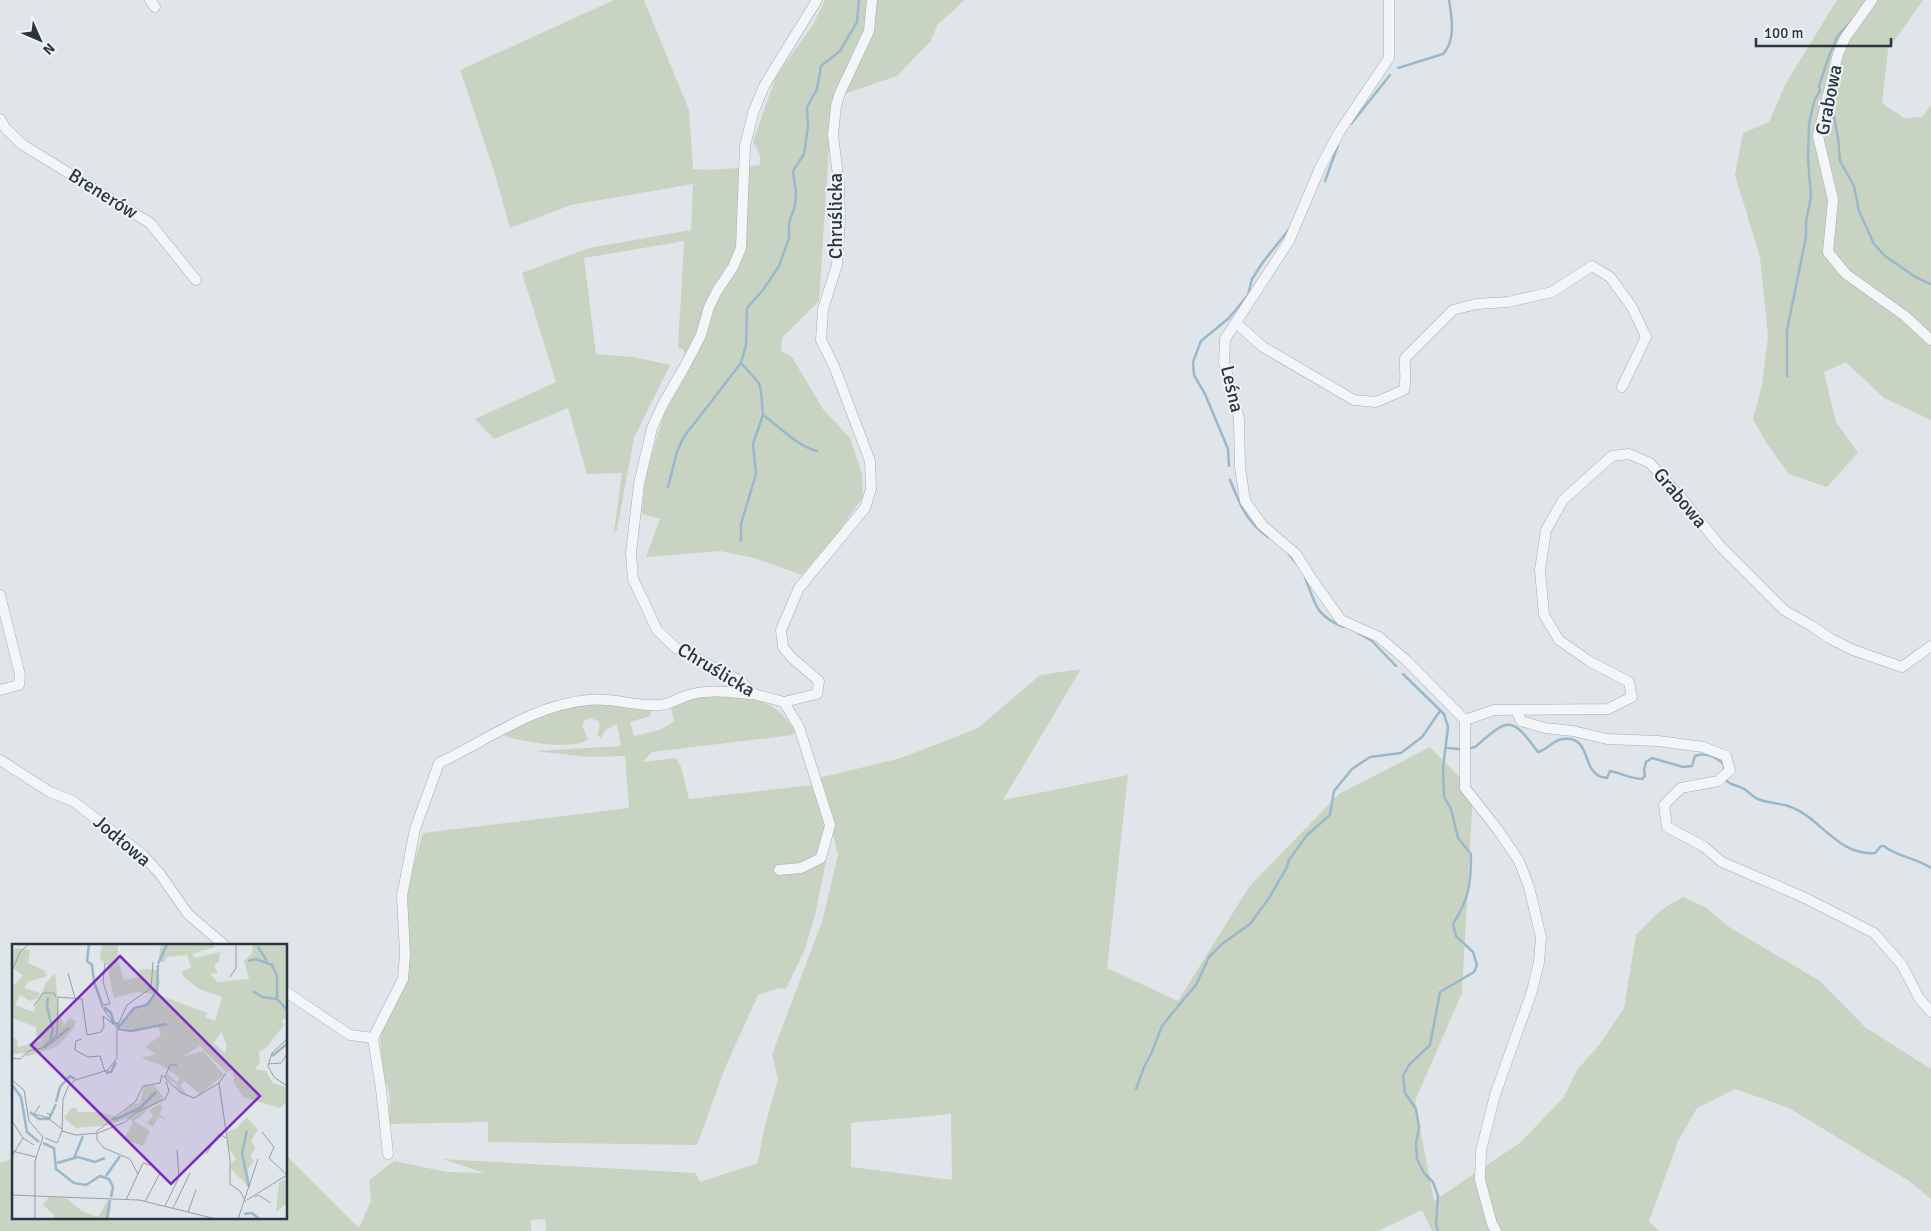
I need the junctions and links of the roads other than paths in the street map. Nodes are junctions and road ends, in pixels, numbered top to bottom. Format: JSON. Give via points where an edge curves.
{"nodes":[{"id":1,"x":817,"y":0,"type":"edge"},
{"id":2,"x":872,"y":0,"type":"edge"},
{"id":3,"x":1389,"y":0,"type":"edge"},
{"id":4,"x":1872,"y":0,"type":"edge"},
{"id":5,"x":0,"y":119,"type":"edge"},
{"id":6,"x":196,"y":280,"type":"dead end"},
{"id":7,"x":1236,"y":323,"type":"junction"},
{"id":8,"x":1931,"y":340,"type":"edge"},
{"id":9,"x":1622,"y":387,"type":"dead end"},
{"id":10,"x":0,"y":595,"type":"edge"},
{"id":11,"x":1931,"y":646,"type":"edge"},
{"id":12,"x":0,"y":690,"type":"edge"},
{"id":13,"x":754,"y":694,"type":"junction"},
{"id":14,"x":784,"y":702,"type":"junction"},
{"id":15,"x":1516,"y":710,"type":"junction"},
{"id":16,"x":1469,"y":719,"type":"junction"},
{"id":17,"x":0,"y":760,"type":"edge"},
{"id":18,"x":779,"y":870,"type":"dead end"},
{"id":19,"x":223,"y":944,"type":"edge"},
{"id":20,"x":288,"y":993,"type":"edge"},
{"id":21,"x":1931,"y":1012,"type":"edge"},
{"id":22,"x":372,"y":1038,"type":"junction"},
{"id":23,"x":388,"y":1154,"type":"dead end"},
{"id":24,"x":1496,"y":1231,"type":"edge"}],
"edges":[{"from":1,"to":13,"type":"street","name":"Chruślicka","via":[[764,86],[753,113],[745,146],[741,248],[733,268],[716,291],[701,335],[652,428],[639,484],[631,553],[633,579],[657,630],[676,648],[740,681]]},
{"from":2,"to":14,"type":"street","name":"Chruślicka","via":[[869,31],[836,106],[833,135],[840,220],[837,265],[823,309],[821,340],[870,461],[871,489],[865,508],[799,588],[781,630],[782,647],[819,681],[817,694]]},
{"from":3,"to":7,"type":"street","name":"Leśna","via":[[1389,58],[1340,131],[1320,168],[1289,241]]},
{"from":4,"to":8,"type":"street","name":"Grabowa","via":[[1845,38],[1838,54],[1818,136],[1833,200],[1828,252],[1846,274],[1905,316]]},
{"from":5,"to":6,"type":"street","name":"Brenerów","via":[[23,145],[150,223]]},
{"from":7,"to":9,"type":"street","via":[[1263,347],[1354,400],[1376,402],[1404,390],[1407,380],[1405,358],[1453,310],[1552,292],[1592,266],[1610,276],[1632,307],[1646,337]]},
{"from":7,"to":16,"type":"street","name":"Leśna","via":[[1225,340],[1224,362],[1239,419],[1240,467],[1245,501],[1262,525],[1296,554],[1341,620],[1379,637]]},
{"from":10,"to":12,"type":"street","via":[[20,675],[19,686]]},
{"from":11,"to":15,"type":"street","name":"Grabowa","via":[[1902,667],[1831,639],[1784,610],[1721,547],[1650,463],[1629,454],[1612,456],[1563,500],[1546,530],[1540,570],[1544,615],[1559,640],[1589,661],[1629,682],[1632,697],[1608,709]]},
{"from":13,"to":14,"type":"street","name":"Chruślicka"},
{"from":13,"to":22,"type":"street","via":[[693,693],[663,705],[589,700],[563,704],[506,726],[439,763],[415,829],[402,896],[403,979]]},
{"from":14,"to":18,"type":"street","via":[[799,727],[830,825],[821,858],[801,868]]},
{"from":15,"to":16,"type":"street","name":"Grabowa","via":[[1494,710]]},
{"from":15,"to":21,"type":"street","via":[[1521,721],[1545,728],[1607,739],[1703,747],[1726,756],[1730,770],[1718,781],[1681,788],[1664,805],[1667,827],[1703,846],[1722,862],[1874,932],[1902,965],[1919,998]]},
{"from":16,"to":24,"type":"street","via":[[1465,788],[1519,861],[1541,938],[1532,991],[1495,1095],[1481,1151],[1480,1180]]},
{"from":17,"to":19,"type":"street","name":"Jodłowa","via":[[50,792],[73,801],[143,855],[188,914]]},
{"from":20,"to":22,"type":"street","via":[[350,1035]]},
{"from":22,"to":23,"type":"street"}]}
